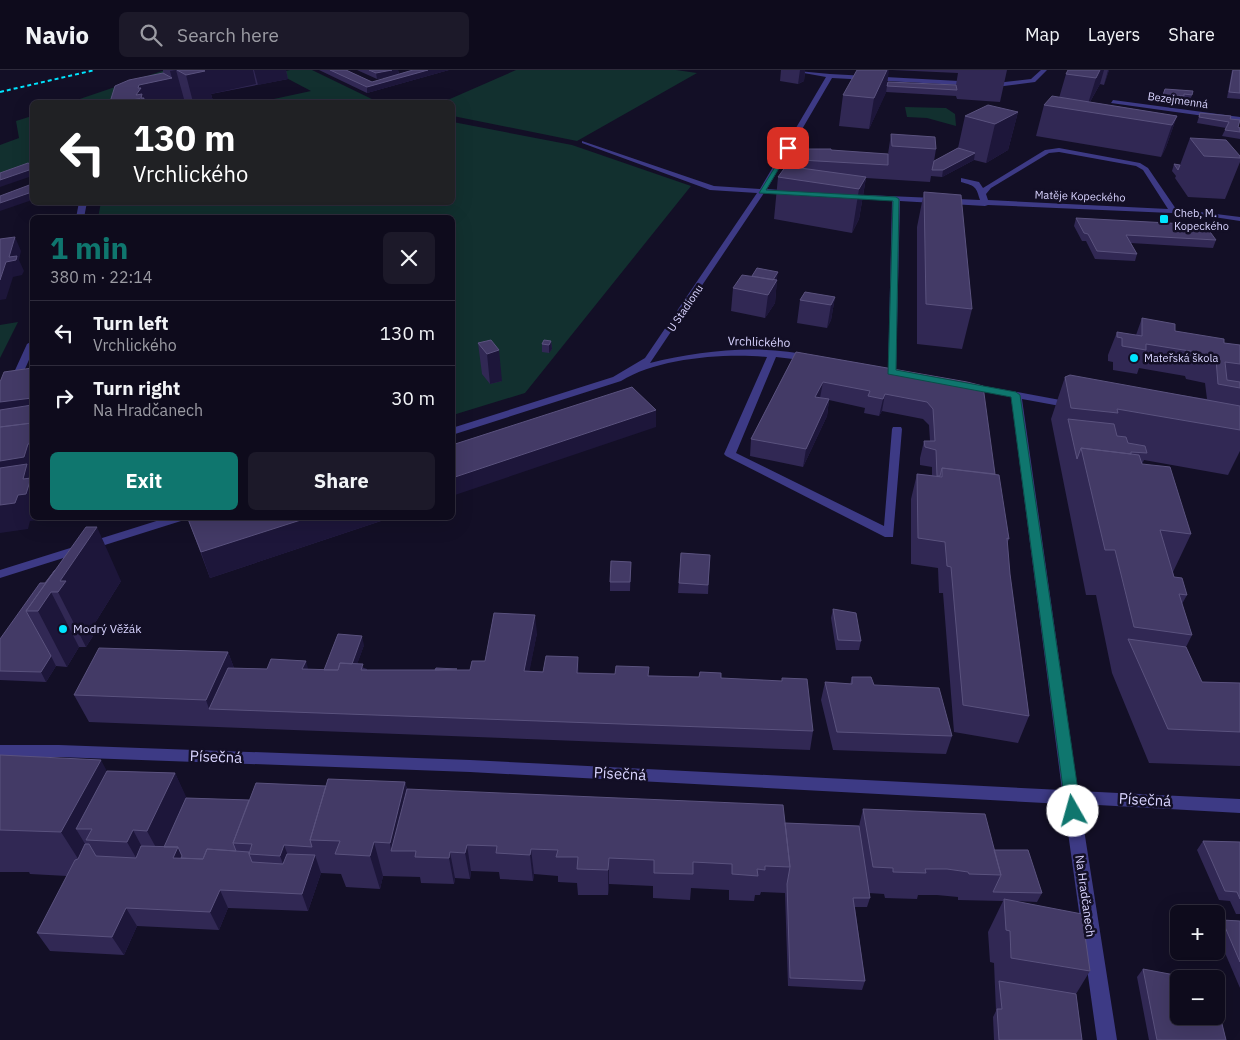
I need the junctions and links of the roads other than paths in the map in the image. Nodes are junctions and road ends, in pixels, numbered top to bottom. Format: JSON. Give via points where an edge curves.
{"nodes":[{"id":1,"x":790,"y":70,"type":"edge"},
{"id":2,"x":1044,"y":70,"type":"edge"},
{"id":3,"x":830,"y":76,"type":"junction"},
{"id":4,"x":970,"y":77,"type":"dead end"},
{"id":5,"x":883,"y":79,"type":"junction"},
{"id":6,"x":972,"y":84,"type":"junction"},
{"id":7,"x":952,"y":89,"type":"edge"},
{"id":8,"x":1117,"y":94,"type":"dead end"},
{"id":9,"x":1113,"y":102,"type":"junction"},
{"id":10,"x":1108,"y":110,"type":"edge"},
{"id":11,"x":1240,"y":119,"type":"edge"},
{"id":12,"x":584,"y":142,"type":"dead end"},
{"id":13,"x":964,"y":180,"type":"dead end"},
{"id":14,"x":762,"y":191,"type":"junction"},
{"id":15,"x":983,"y":192,"type":"junction"},
{"id":16,"x":804,"y":194,"type":"edge"},
{"id":17,"x":833,"y":196,"type":"edge"},
{"id":18,"x":896,"y":199,"type":"junction"},
{"id":19,"x":985,"y":204,"type":"junction"},
{"id":20,"x":1174,"y":212,"type":"junction"},
{"id":21,"x":1240,"y":219,"type":"edge"},
{"id":22,"x":30,"y":348,"type":"edge"},
{"id":23,"x":773,"y":354,"type":"junction"},
{"id":24,"x":824,"y":360,"type":"edge"},
{"id":25,"x":630,"y":372,"type":"junction"},
{"id":26,"x":891,"y":372,"type":"edge"},
{"id":27,"x":958,"y":384,"type":"edge"},
{"id":28,"x":1016,"y":395,"type":"junction"},
{"id":29,"x":1084,"y":408,"type":"edge"},
{"id":30,"x":0,"y":414,"type":"edge"},
{"id":31,"x":897,"y":429,"type":"dead end"},
{"id":32,"x":455,"y":431,"type":"edge"},
{"id":33,"x":172,"y":520,"type":"edge"},
{"id":34,"x":0,"y":574,"type":"edge"},
{"id":35,"x":0,"y":751,"type":"edge"},
{"id":36,"x":1071,"y":796,"type":"junction"},
{"id":37,"x":1240,"y":806,"type":"edge"},
{"id":38,"x":1107,"y":1040,"type":"edge"}],
"edges":[{"from":1,"to":3,"type":"street"},
{"from":2,"to":6,"type":"street","via":[[1038,78],[1023,84]]},
{"from":3,"to":5,"type":"street"},
{"from":3,"to":14,"type":"street","name":"U Stadionu"},
{"from":4,"to":6,"type":"street"},
{"from":5,"to":6,"type":"street"},
{"from":5,"to":7,"type":"street","via":[[884,86]]},
{"from":8,"to":9,"type":"street"},
{"from":9,"to":10,"type":"street"},
{"from":9,"to":11,"type":"street","name":"Bezejmenná"},
{"from":12,"to":14,"type":"street","via":[[713,188]]},
{"from":13,"to":15,"type":"street","via":[[976,184]]},
{"from":14,"to":16,"type":"street"},
{"from":14,"to":25,"type":"street","name":"U Stadionu","via":[[648,360]]},
{"from":15,"to":19,"type":"street"},
{"from":15,"to":20,"type":"street","via":[[1047,152],[1059,150],[1138,164],[1146,169]]},
{"from":17,"to":18,"type":"street","name":"Matěje Kopeckého"},
{"from":18,"to":19,"type":"street","name":"Matěje Kopeckého"},
{"from":18,"to":26,"type":"street"},
{"from":19,"to":20,"type":"street","name":"Matěje Kopeckého"},
{"from":20,"to":21,"type":"street","name":"Matěje Kopeckého"},
{"from":22,"to":30,"type":"street"},
{"from":23,"to":24,"type":"street","name":"Vrchlického"},
{"from":23,"to":25,"type":"street","name":"Vrchlického","via":[[710,353]]},
{"from":23,"to":31,"type":"street","via":[[730,454],[889,534]]},
{"from":25,"to":32,"type":"street","name":"U Stadionu","via":[[554,401]]},
{"from":27,"to":28,"type":"street"},
{"from":28,"to":29,"type":"street"},
{"from":28,"to":36,"type":"street","name":"Na Hradčanech"},
{"from":33,"to":34,"type":"street"},
{"from":35,"to":36,"type":"street","name":"Písečná","via":[[470,766]]},
{"from":36,"to":37,"type":"street","name":"Písečná"},
{"from":36,"to":38,"type":"street","name":"Na Hradčanech"}]}
